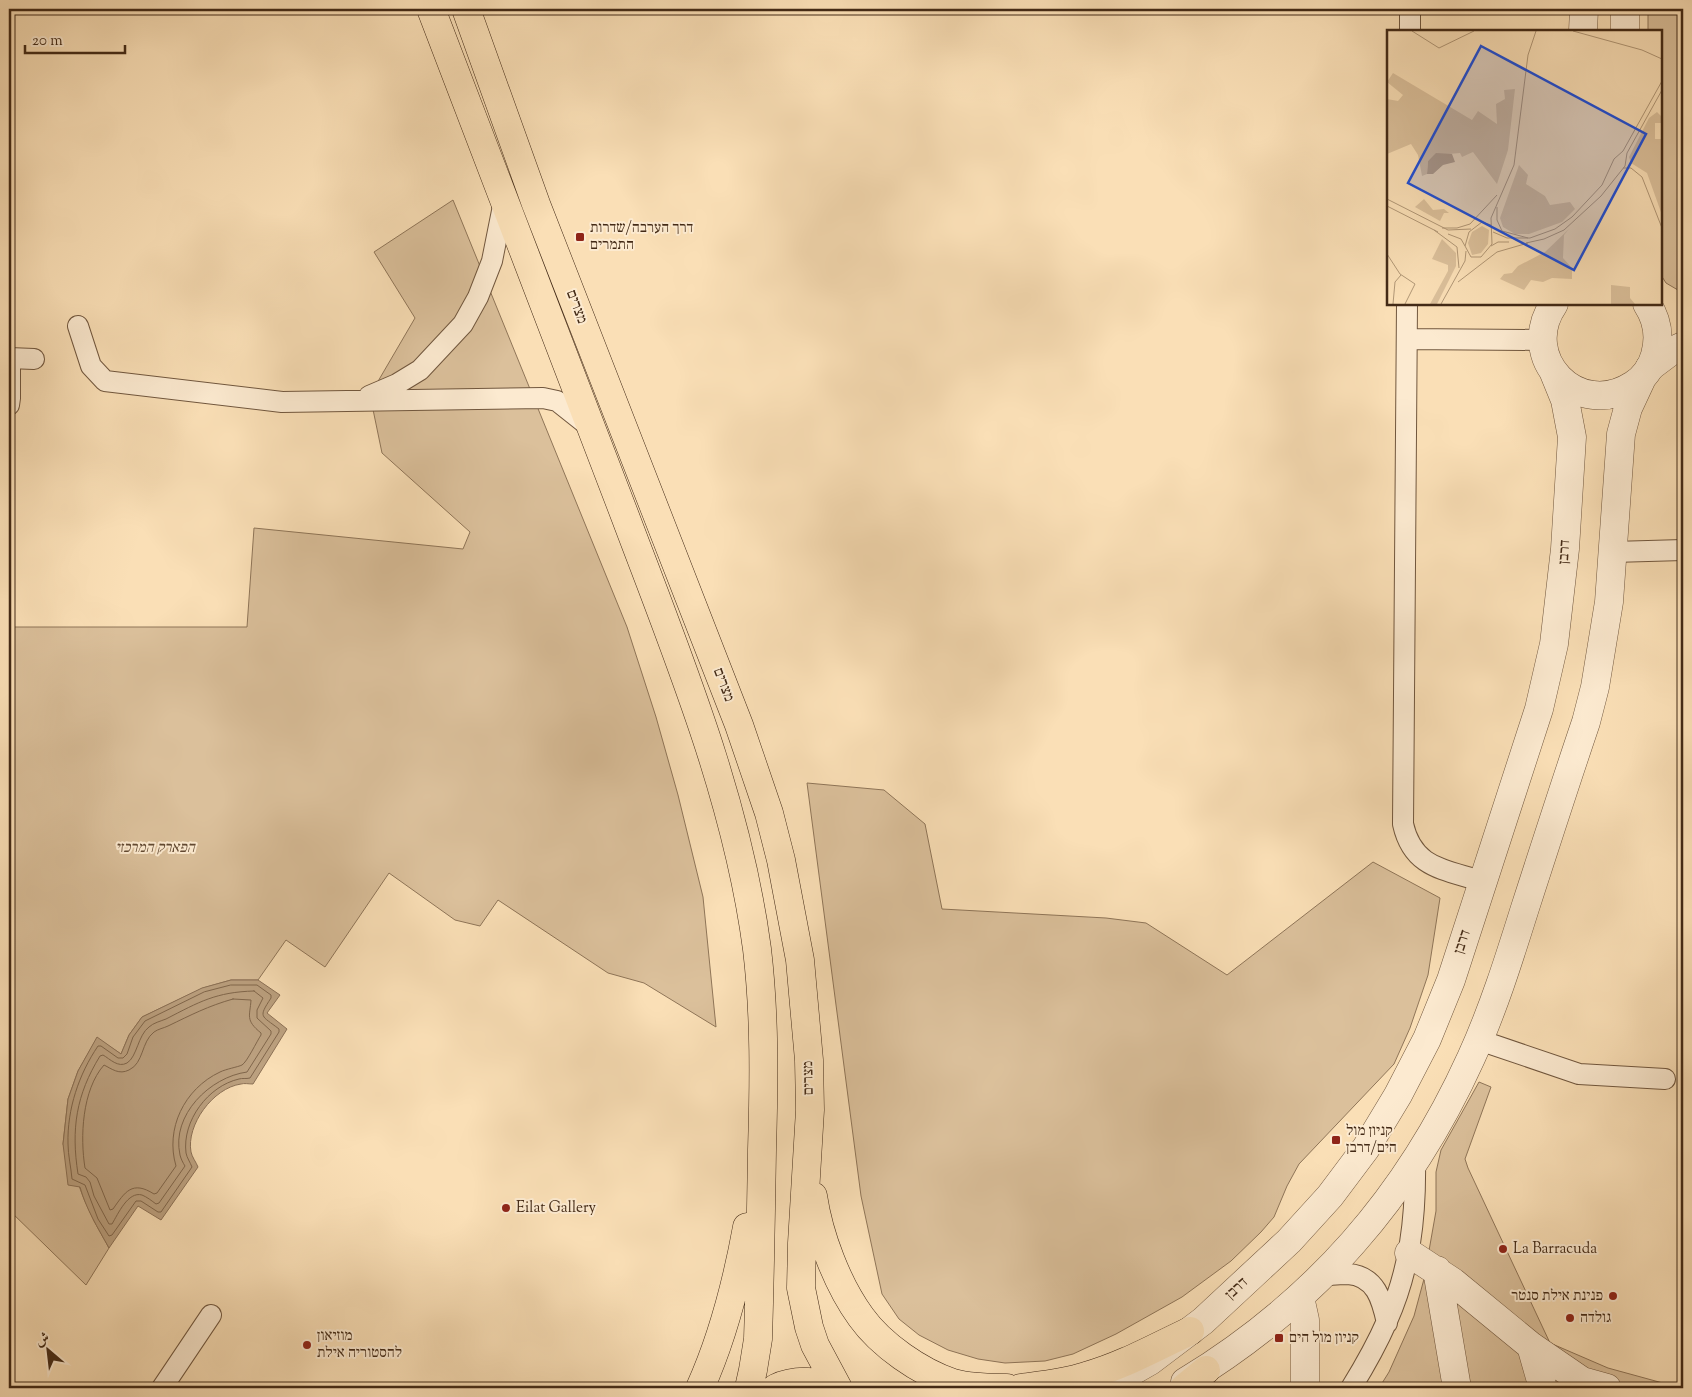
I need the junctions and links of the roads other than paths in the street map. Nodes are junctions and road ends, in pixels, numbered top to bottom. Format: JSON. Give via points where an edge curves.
{"nodes":[{"id":1,"x":431,"y":9,"type":"edge"},
{"id":2,"x":466,"y":9,"type":"edge"},
{"id":3,"x":1410,"y":9,"type":"edge"},
{"id":4,"x":1584,"y":9,"type":"edge"},
{"id":5,"x":1625,"y":9,"type":"edge"},
{"id":6,"x":1410,"y":30,"type":"edge"},
{"id":7,"x":1584,"y":30,"type":"edge"},
{"id":8,"x":1625,"y":30,"type":"edge"},
{"id":9,"x":504,"y":201,"type":"junction"},
{"id":10,"x":1407,"y":305,"type":"edge"},
{"id":11,"x":1554,"y":305,"type":"edge"},
{"id":12,"x":1648,"y":305,"type":"edge"},
{"id":13,"x":78,"y":326,"type":"dead end"},
{"id":14,"x":1407,"y":339,"type":"junction"},
{"id":15,"x":1542,"y":340,"type":"junction"},
{"id":16,"x":1683,"y":346,"type":"edge"},
{"id":17,"x":9,"y":358,"type":"edge"},
{"id":18,"x":34,"y":358,"type":"dead end"},
{"id":19,"x":1646,"y":372,"type":"junction"},
{"id":20,"x":1554,"y":373,"type":"junction"},
{"id":21,"x":358,"y":400,"type":"junction"},
{"id":22,"x":9,"y":405,"type":"edge"},
{"id":23,"x":591,"y":428,"type":"junction"},
{"id":24,"x":1683,"y":550,"type":"edge"},
{"id":25,"x":1613,"y":552,"type":"junction"},
{"id":26,"x":1483,"y":882,"type":"junction"},
{"id":27,"x":1479,"y":1040,"type":"junction"},
{"id":28,"x":1665,"y":1079,"type":"dead end"},
{"id":29,"x":810,"y":1110,"type":"junction"},
{"id":30,"x":763,"y":1122,"type":"junction"},
{"id":31,"x":1414,"y":1161,"type":"junction"},
{"id":32,"x":1409,"y":1253,"type":"junction"},
{"id":33,"x":1437,"y":1270,"type":"junction"},
{"id":34,"x":1324,"y":1275,"type":"junction"},
{"id":35,"x":1300,"y":1297,"type":"junction"},
{"id":36,"x":211,"y":1314,"type":"dead end"},
{"id":37,"x":1387,"y":1323,"type":"junction"},
{"id":38,"x":1190,"y":1331,"type":"junction"},
{"id":39,"x":1531,"y":1346,"type":"junction"},
{"id":40,"x":1206,"y":1370,"type":"junction"},
{"id":41,"x":162,"y":1388,"type":"edge"},
{"id":42,"x":700,"y":1388,"type":"edge"},
{"id":43,"x":749,"y":1388,"type":"edge"},
{"id":44,"x":776,"y":1388,"type":"edge"},
{"id":45,"x":837,"y":1388,"type":"edge"},
{"id":46,"x":1007,"y":1388,"type":"edge"},
{"id":47,"x":1020,"y":1388,"type":"edge"},
{"id":48,"x":1103,"y":1388,"type":"edge"},
{"id":49,"x":1175,"y":1388,"type":"edge"},
{"id":50,"x":1184,"y":1388,"type":"edge"},
{"id":51,"x":1305,"y":1388,"type":"edge"},
{"id":52,"x":1351,"y":1388,"type":"edge"},
{"id":53,"x":1457,"y":1388,"type":"edge"},
{"id":54,"x":1543,"y":1388,"type":"edge"},
{"id":55,"x":1607,"y":1388,"type":"edge"}],
"edges":[{"from":1,"to":9,"type":"highway","name":"מצרים"},
{"from":2,"to":29,"type":"highway","name":"מצרים","via":[[536,204],[739,725],[769,813],[800,960]]},
{"from":3,"to":6,"type":"lane"},
{"from":4,"to":7,"type":"street"},
{"from":5,"to":8,"type":"street"},
{"from":9,"to":21,"type":"lane","via":[[492,261],[463,324],[420,370]]},
{"from":9,"to":23,"type":"highway","name":"מצרים"},
{"from":10,"to":14,"type":"lane"},
{"from":11,"to":15,"type":"street","via":[[1545,322]]},
{"from":12,"to":19,"type":"street","via":[[1658,334],[1656,351]]},
{"from":13,"to":21,"type":"lane","via":[[91,366],[106,381],[282,402]]},
{"from":14,"to":15,"type":"lane"},
{"from":14,"to":26,"type":"lane","via":[[1403,824],[1406,837],[1421,858],[1432,865]]},
{"from":15,"to":20,"type":"street","name":"דרבן"},
{"from":16,"to":19,"type":"street","via":[[1670,352]]},
{"from":17,"to":18,"type":"lane"},
{"from":17,"to":22,"type":"lane"},
{"from":19,"to":20,"type":"street","via":[[1635,384],[1601,396],[1575,390]]},
{"from":19,"to":25,"type":"street","via":[[1628,408],[1621,434]]},
{"from":20,"to":26,"type":"street","name":"דרבן","via":[[1565,400],[1572,438],[1559,612],[1539,709]]},
{"from":21,"to":23,"type":"lane","via":[[543,398],[557,401]]},
{"from":23,"to":30,"type":"highway","name":"מצרים","via":[[694,699],[734,830],[757,949],[762,1011]]},
{"from":24,"to":25,"type":"lane"},
{"from":25,"to":27,"type":"street","via":[[1604,635],[1586,722],[1497,996]]},
{"from":26,"to":38,"type":"street","name":"דרבן","via":[[1435,1021],[1398,1095],[1366,1148],[1330,1196],[1289,1241]]},
{"from":27,"to":28,"type":"lane","via":[[1579,1074]]},
{"from":27,"to":31,"type":"street","via":[[1441,1118]]},
{"from":29,"to":45,"type":"highway","name":"מצרים","via":[[801,1288],[815,1345]]},
{"from":29,"to":46,"type":"highway","via":[[810,1177],[816,1213],[834,1266],[861,1318],[905,1359],[928,1372],[954,1383]]},
{"from":30,"to":42,"type":"highway","via":[[740,1265],[726,1317]]},
{"from":30,"to":43,"type":"highway","name":"מצרים","via":[[758,1339]]},
{"from":31,"to":32,"type":"lane"},
{"from":31,"to":34,"type":"street","via":[[1368,1226]]},
{"from":32,"to":33,"type":"street"},
{"from":32,"to":37,"type":"lane"},
{"from":33,"to":39,"type":"street"},
{"from":33,"to":53,"type":"street"},
{"from":34,"to":35,"type":"street"},
{"from":34,"to":37,"type":"lane","via":[[1351,1274],[1366,1279],[1378,1291]]},
{"from":35,"to":40,"type":"street","via":[[1275,1320]]},
{"from":35,"to":51,"type":"street","via":[[1305,1320]]},
{"from":36,"to":41,"type":"lane"},
{"from":37,"to":52,"type":"lane"},
{"from":38,"to":47,"type":"highway","via":[[1086,1376]]},
{"from":38,"to":48,"type":"street","name":"דרבן","via":[[1150,1361]]},
{"from":39,"to":54,"type":"street"},
{"from":39,"to":55,"type":"street","via":[[1582,1381]]},
{"from":40,"to":49,"type":"street"},
{"from":40,"to":50,"type":"highway"},
{"from":44,"to":45,"type":"highway","via":[[801,1382]]}]}
